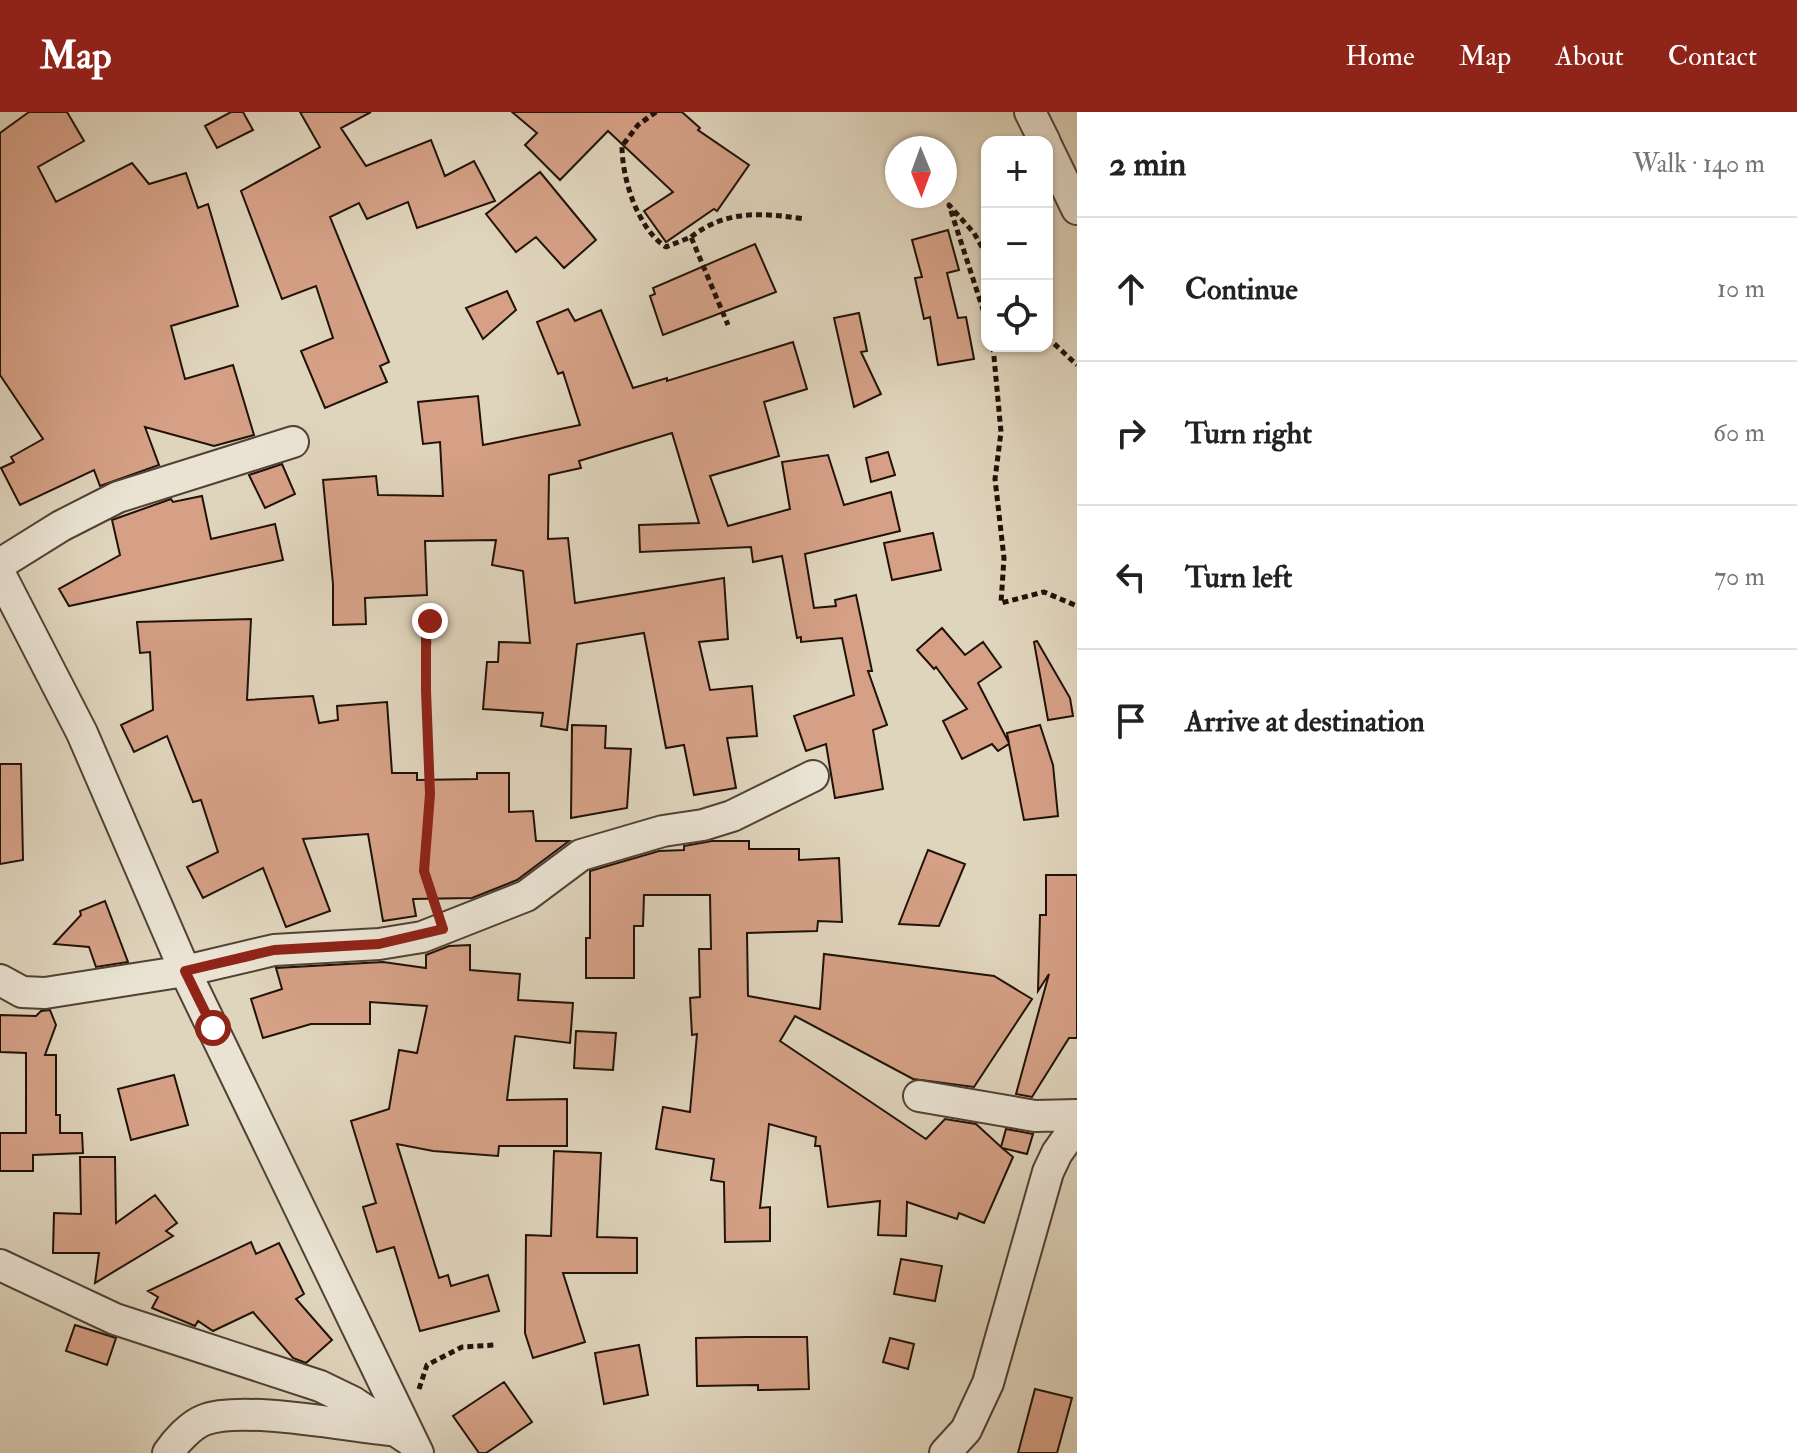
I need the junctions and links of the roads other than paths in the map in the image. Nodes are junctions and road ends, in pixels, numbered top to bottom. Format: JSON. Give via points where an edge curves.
{"nodes":[{"id":1,"x":1030,"y":112,"type":"edge"},
{"id":2,"x":1042,"y":136,"type":"edge"},
{"id":3,"x":1053,"y":159,"type":"edge"},
{"id":4,"x":1077,"y":209,"type":"edge"},
{"id":5,"x":293,"y":442,"type":"dead end"},
{"id":6,"x":0,"y":564,"type":"edge"},
{"id":7,"x":0,"y":574,"type":"edge"},
{"id":8,"x":813,"y":776,"type":"dead end"},
{"id":9,"x":185,"y":971,"type":"junction"},
{"id":10,"x":0,"y":980,"type":"edge"},
{"id":11,"x":919,"y":1096,"type":"dead end"},
{"id":12,"x":1077,"y":1115,"type":"edge"},
{"id":13,"x":1077,"y":1125,"type":"edge"},
{"id":14,"x":0,"y":1265,"type":"edge"},
{"id":15,"x":407,"y":1441,"type":"edge"},
{"id":16,"x":168,"y":1453,"type":"edge"},
{"id":17,"x":945,"y":1453,"type":"edge"}],
"edges":[{"from":1,"to":2,"type":"street"},
{"from":3,"to":4,"type":"street"},
{"from":5,"to":6,"type":"street","via":[[118,497]]},
{"from":7,"to":9,"type":"street","via":[[82,733]]},
{"from":8,"to":9,"type":"street","via":[[732,816],[581,855],[526,896],[443,929],[379,944],[274,950]]},
{"from":9,"to":10,"type":"street","via":[[45,993],[22,992]]},
{"from":9,"to":15,"type":"street"},
{"from":11,"to":12,"type":"street","via":[[1035,1116]]},
{"from":13,"to":17,"type":"street","via":[[1048,1172],[988,1383],[966,1430]]},
{"from":14,"to":15,"type":"street","via":[[115,1319],[320,1386],[353,1402]]},
{"from":15,"to":16,"type":"street","via":[[231,1415],[204,1420]]}]}
